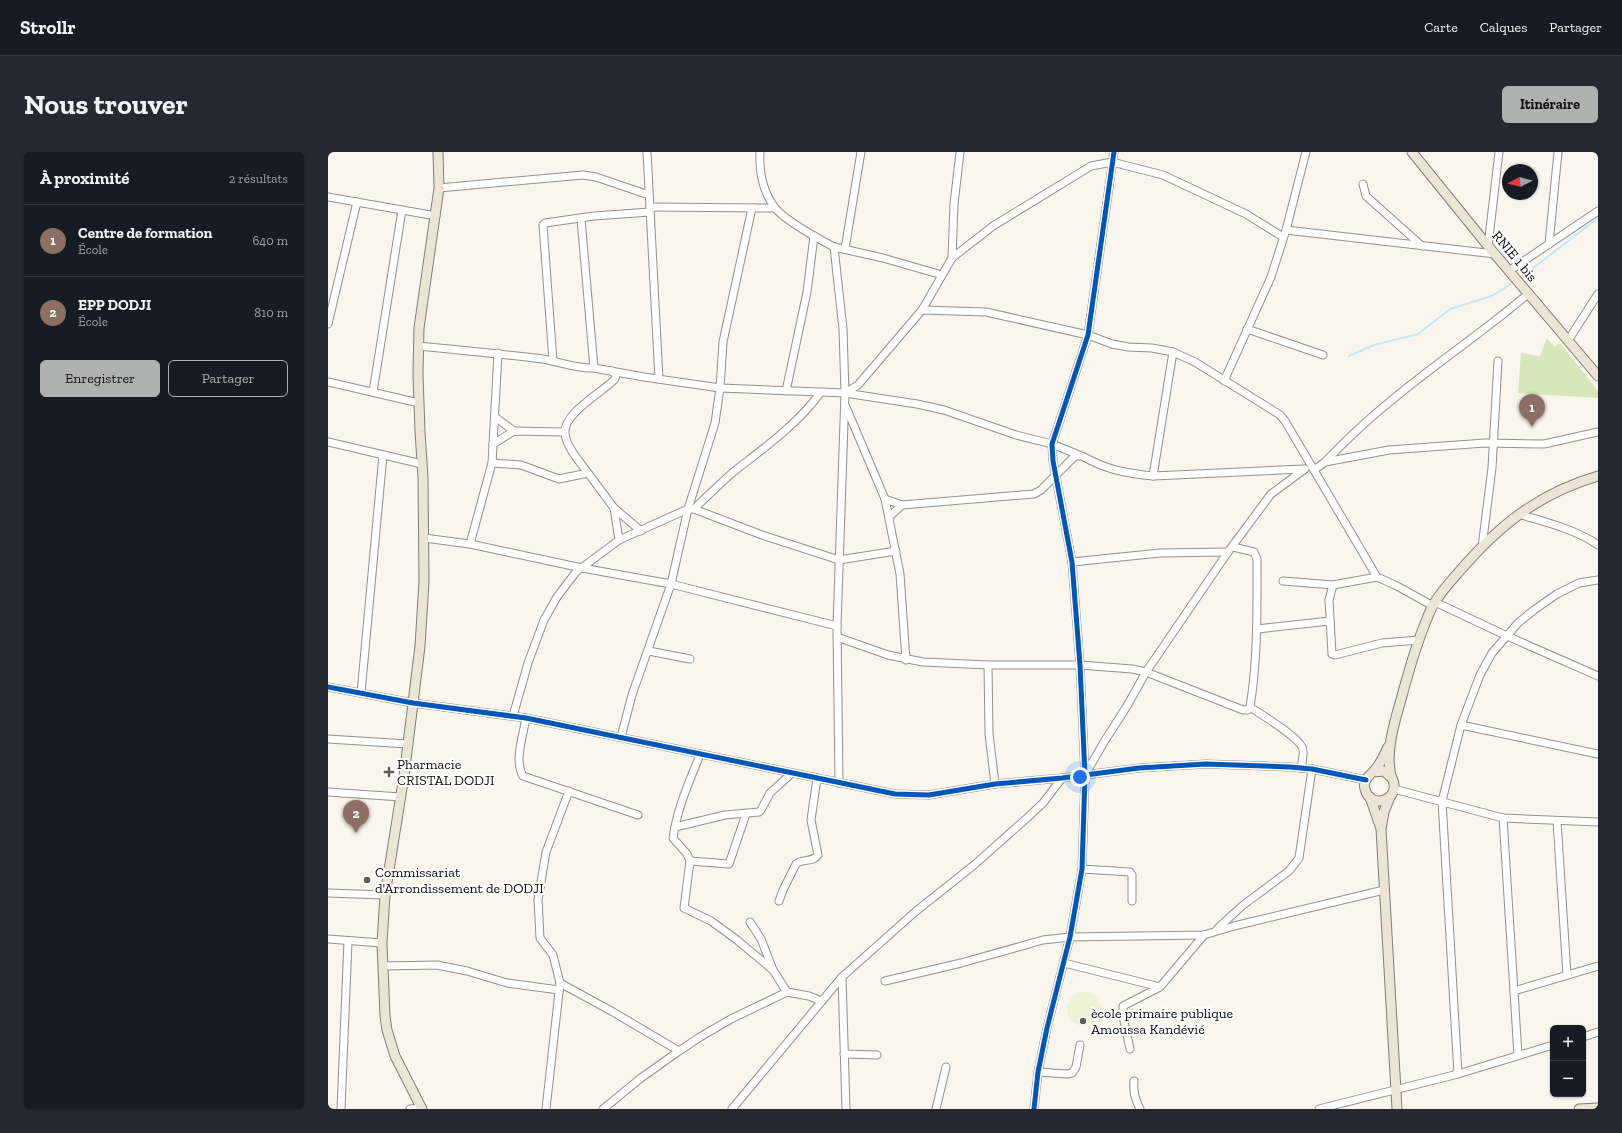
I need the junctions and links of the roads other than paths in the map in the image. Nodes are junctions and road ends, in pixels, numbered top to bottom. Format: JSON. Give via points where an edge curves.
{"nodes":[{"id":1,"x":438,"y":152,"type":"edge"},
{"id":2,"x":647,"y":152,"type":"edge"},
{"id":3,"x":760,"y":152,"type":"edge"},
{"id":4,"x":861,"y":152,"type":"edge"},
{"id":5,"x":960,"y":152,"type":"edge"},
{"id":6,"x":1114,"y":152,"type":"edge"},
{"id":7,"x":1306,"y":152,"type":"edge"},
{"id":8,"x":1412,"y":152,"type":"edge"},
{"id":9,"x":1499,"y":152,"type":"edge"},
{"id":10,"x":1558,"y":152,"type":"edge"},
{"id":11,"x":1112,"y":162,"type":"junction"},
{"id":12,"x":1363,"y":184,"type":"dead end"},
{"id":13,"x":439,"y":188,"type":"junction"},
{"id":14,"x":649,"y":195,"type":"junction"},
{"id":15,"x":328,"y":197,"type":"edge"},
{"id":16,"x":357,"y":202,"type":"junction"},
{"id":17,"x":752,"y":208,"type":"junction"},
{"id":18,"x":776,"y":208,"type":"junction"},
{"id":19,"x":650,"y":209,"type":"junction"},
{"id":20,"x":402,"y":210,"type":"junction"},
{"id":21,"x":1598,"y":211,"type":"edge"},
{"id":22,"x":436,"y":216,"type":"junction"},
{"id":23,"x":581,"y":219,"type":"junction"},
{"id":24,"x":1286,"y":230,"type":"junction"},
{"id":25,"x":814,"y":236,"type":"junction"},
{"id":26,"x":1283,"y":237,"type":"junction"},
{"id":27,"x":1549,"y":244,"type":"junction"},
{"id":28,"x":1422,"y":246,"type":"junction"},
{"id":29,"x":1488,"y":246,"type":"junction"},
{"id":30,"x":834,"y":247,"type":"junction"},
{"id":31,"x":845,"y":249,"type":"junction"},
{"id":32,"x":1495,"y":254,"type":"junction"},
{"id":33,"x":952,"y":258,"type":"junction"},
{"id":34,"x":1509,"y":271,"type":"junction"},
{"id":35,"x":942,"y":275,"type":"junction"},
{"id":36,"x":1528,"y":294,"type":"junction"},
{"id":37,"x":1598,"y":294,"type":"edge"},
{"id":38,"x":922,"y":310,"type":"junction"},
{"id":39,"x":328,"y":324,"type":"edge"},
{"id":40,"x":1247,"y":329,"type":"junction"},
{"id":41,"x":1088,"y":335,"type":"junction"},
{"id":42,"x":1569,"y":339,"type":"junction"},
{"id":43,"x":418,"y":346,"type":"junction"},
{"id":44,"x":1174,"y":352,"type":"junction"},
{"id":45,"x":498,"y":353,"type":"junction"},
{"id":46,"x":1322,"y":355,"type":"dead end"},
{"id":47,"x":553,"y":361,"type":"junction"},
{"id":48,"x":1498,"y":361,"type":"dead end"},
{"id":49,"x":594,"y":368,"type":"junction"},
{"id":50,"x":612,"y":371,"type":"junction"},
{"id":51,"x":1598,"y":376,"type":"edge"},
{"id":52,"x":659,"y":379,"type":"junction"},
{"id":53,"x":1224,"y":381,"type":"junction"},
{"id":54,"x":328,"y":382,"type":"edge"},
{"id":55,"x":720,"y":388,"type":"junction"},
{"id":56,"x":786,"y":391,"type":"junction"},
{"id":57,"x":373,"y":392,"type":"junction"},
{"id":58,"x":821,"y":392,"type":"junction"},
{"id":59,"x":845,"y":393,"type":"junction"},
{"id":60,"x":419,"y":403,"type":"junction"},
{"id":61,"x":845,"y":405,"type":"junction"},
{"id":62,"x":495,"y":417,"type":"junction"},
{"id":63,"x":514,"y":431,"type":"junction"},
{"id":64,"x":564,"y":432,"type":"junction"},
{"id":65,"x":1598,"y":432,"type":"edge"},
{"id":66,"x":1494,"y":443,"type":"junction"},
{"id":67,"x":493,"y":444,"type":"junction"},
{"id":68,"x":1052,"y":444,"type":"junction"},
{"id":69,"x":328,"y":445,"type":"edge"},
{"id":70,"x":383,"y":455,"type":"junction"},
{"id":71,"x":1078,"y":455,"type":"junction"},
{"id":72,"x":1324,"y":462,"type":"junction"},
{"id":73,"x":492,"y":463,"type":"junction"},
{"id":74,"x":422,"y":464,"type":"junction"},
{"id":75,"x":1309,"y":468,"type":"junction"},
{"id":76,"x":588,"y":473,"type":"junction"},
{"id":77,"x":1056,"y":474,"type":"junction"},
{"id":78,"x":1153,"y":476,"type":"junction"},
{"id":79,"x":1598,"y":476,"type":"edge"},
{"id":80,"x":885,"y":499,"type":"junction"},
{"id":81,"x":902,"y":505,"type":"junction"},
{"id":82,"x":614,"y":508,"type":"junction"},
{"id":83,"x":691,"y":509,"type":"junction"},
{"id":84,"x":1518,"y":514,"type":"junction"},
{"id":85,"x":889,"y":517,"type":"junction"},
{"id":86,"x":641,"y":531,"type":"junction"},
{"id":87,"x":424,"y":538,"type":"junction"},
{"id":88,"x":619,"y":540,"type":"junction"},
{"id":89,"x":470,"y":544,"type":"junction"},
{"id":90,"x":1598,"y":545,"type":"edge"},
{"id":91,"x":1482,"y":547,"type":"junction"},
{"id":92,"x":1230,"y":549,"type":"junction"},
{"id":93,"x":896,"y":551,"type":"junction"},
{"id":94,"x":839,"y":560,"type":"junction"},
{"id":95,"x":1072,"y":562,"type":"junction"},
{"id":96,"x":582,"y":568,"type":"junction"},
{"id":97,"x":1377,"y":577,"type":"junction"},
{"id":98,"x":1598,"y":580,"type":"edge"},
{"id":99,"x":1283,"y":581,"type":"dead end"},
{"id":100,"x":671,"y":584,"type":"junction"},
{"id":101,"x":1333,"y":585,"type":"junction"},
{"id":102,"x":1434,"y":604,"type":"junction"},
{"id":103,"x":1330,"y":621,"type":"junction"},
{"id":104,"x":837,"y":626,"type":"junction"},
{"id":105,"x":1257,"y":629,"type":"junction"},
{"id":106,"x":1507,"y":636,"type":"junction"},
{"id":107,"x":837,"y":637,"type":"junction"},
{"id":108,"x":1419,"y":640,"type":"junction"},
{"id":109,"x":649,"y":651,"type":"junction"},
{"id":110,"x":690,"y":659,"type":"dead end"},
{"id":111,"x":906,"y":660,"type":"junction"},
{"id":112,"x":988,"y":665,"type":"junction"},
{"id":113,"x":1080,"y":665,"type":"junction"},
{"id":114,"x":1146,"y":672,"type":"junction"},
{"id":115,"x":1598,"y":676,"type":"edge"},
{"id":116,"x":328,"y":687,"type":"edge"},
{"id":117,"x":361,"y":693,"type":"junction"},
{"id":118,"x":413,"y":703,"type":"junction"},
{"id":119,"x":1250,"y":707,"type":"junction"},
{"id":120,"x":513,"y":716,"type":"junction"},
{"id":121,"x":526,"y":718,"type":"junction"},
{"id":122,"x":1462,"y":725,"type":"junction"},
{"id":123,"x":621,"y":737,"type":"junction"},
{"id":124,"x":328,"y":739,"type":"edge"},
{"id":125,"x":1391,"y":740,"type":"junction"},
{"id":126,"x":407,"y":744,"type":"junction"},
{"id":127,"x":1598,"y":754,"type":"edge"},
{"id":128,"x":700,"y":755,"type":"junction"},
{"id":129,"x":1301,"y":768,"type":"junction"},
{"id":130,"x":1312,"y":769,"type":"junction"},
{"id":131,"x":1373,"y":772,"type":"junction"},
{"id":132,"x":791,"y":774,"type":"junction"},
{"id":133,"x":1084,"y":775,"type":"junction"},
{"id":134,"x":1391,"y":776,"type":"junction"},
{"id":135,"x":817,"y":778,"type":"junction"},
{"id":136,"x":1062,"y":778,"type":"junction"},
{"id":137,"x":1366,"y":780,"type":"junction"},
{"id":138,"x":840,"y":783,"type":"junction"},
{"id":139,"x":996,"y":784,"type":"junction"},
{"id":140,"x":328,"y":792,"type":"edge"},
{"id":141,"x":569,"y":792,"type":"junction"},
{"id":142,"x":1392,"y":793,"type":"junction"},
{"id":143,"x":401,"y":797,"type":"junction"},
{"id":144,"x":1370,"y":797,"type":"junction"},
{"id":145,"x":1442,"y":801,"type":"junction"},
{"id":146,"x":746,"y":814,"type":"junction"},
{"id":147,"x":638,"y":815,"type":"dead end"},
{"id":148,"x":1503,"y":818,"type":"junction"},
{"id":149,"x":1557,"y":821,"type":"junction"},
{"id":150,"x":1598,"y":822,"type":"edge"},
{"id":151,"x":675,"y":827,"type":"junction"},
{"id":152,"x":1381,"y":829,"type":"junction"},
{"id":153,"x":690,"y":861,"type":"junction"},
{"id":154,"x":1082,"y":869,"type":"junction"},
{"id":155,"x":1384,"y":890,"type":"junction"},
{"id":156,"x":328,"y":893,"type":"edge"},
{"id":157,"x":385,"y":895,"type":"junction"},
{"id":158,"x":779,"y":901,"type":"dead end"},
{"id":159,"x":1132,"y":901,"type":"dead end"},
{"id":160,"x":750,"y":922,"type":"dead end"},
{"id":161,"x":1215,"y":930,"type":"junction"},
{"id":162,"x":1204,"y":934,"type":"junction"},
{"id":163,"x":1070,"y":937,"type":"junction"},
{"id":164,"x":328,"y":939,"type":"edge"},
{"id":165,"x":348,"y":941,"type":"junction"},
{"id":166,"x":382,"y":943,"type":"junction"},
{"id":167,"x":1064,"y":963,"type":"junction"},
{"id":168,"x":383,"y":966,"type":"junction"},
{"id":169,"x":1598,"y":966,"type":"edge"},
{"id":170,"x":773,"y":970,"type":"junction"},
{"id":171,"x":1567,"y":975,"type":"junction"},
{"id":172,"x":842,"y":977,"type":"junction"},
{"id":173,"x":885,"y":981,"type":"dead end"},
{"id":174,"x":560,"y":987,"type":"junction"},
{"id":175,"x":1160,"y":987,"type":"junction"},
{"id":176,"x":1514,"y":991,"type":"junction"},
{"id":177,"x":787,"y":992,"type":"junction"},
{"id":178,"x":821,"y":1001,"type":"junction"},
{"id":179,"x":1598,"y":1032,"type":"edge"},
{"id":180,"x":1586,"y":1036,"type":"edge"},
{"id":181,"x":1080,"y":1045,"type":"dead end"},
{"id":182,"x":1550,"y":1046,"type":"edge"},
{"id":183,"x":1130,"y":1049,"type":"dead end"},
{"id":184,"x":679,"y":1051,"type":"junction"},
{"id":185,"x":844,"y":1054,"type":"junction"},
{"id":186,"x":877,"y":1055,"type":"dead end"},
{"id":187,"x":1518,"y":1055,"type":"junction"},
{"id":188,"x":946,"y":1066,"type":"dead end"},
{"id":189,"x":1038,"y":1072,"type":"junction"},
{"id":190,"x":1458,"y":1074,"type":"junction"},
{"id":191,"x":1134,"y":1081,"type":"dead end"},
{"id":192,"x":1396,"y":1090,"type":"junction"},
{"id":193,"x":1598,"y":1108,"type":"edge"},
{"id":194,"x":341,"y":1109,"type":"edge"},
{"id":195,"x":410,"y":1109,"type":"edge"},
{"id":196,"x":422,"y":1109,"type":"edge"},
{"id":197,"x":546,"y":1109,"type":"edge"},
{"id":198,"x":603,"y":1109,"type":"edge"},
{"id":199,"x":732,"y":1109,"type":"edge"},
{"id":200,"x":846,"y":1109,"type":"edge"},
{"id":201,"x":936,"y":1109,"type":"edge"},
{"id":202,"x":1034,"y":1109,"type":"edge"},
{"id":203,"x":1140,"y":1109,"type":"edge"},
{"id":204,"x":1319,"y":1109,"type":"edge"},
{"id":205,"x":1397,"y":1109,"type":"edge"},
{"id":206,"x":1579,"y":1109,"type":"edge"}],
"edges":[{"from":1,"to":13,"type":"main road"},
{"from":2,"to":14,"type":"street"},
{"from":3,"to":18,"type":"street","via":[[764,186]]},
{"from":4,"to":31,"type":"street"},
{"from":5,"to":33,"type":"street","via":[[954,204]]},
{"from":6,"to":11,"type":"street"},
{"from":7,"to":24,"type":"street"},
{"from":8,"to":29,"type":"main road","name":"RNIE 1 bis"},
{"from":9,"to":29,"type":"street"},
{"from":10,"to":27,"type":"street"},
{"from":11,"to":26,"type":"street","via":[[1163,175],[1246,214]]},
{"from":11,"to":33,"type":"street","via":[[1091,166],[993,226]]},
{"from":11,"to":41,"type":"street"},
{"from":12,"to":28,"type":"street","via":[[1366,196]]},
{"from":13,"to":14,"type":"street","via":[[583,176],[596,177]]},
{"from":13,"to":22,"type":"main road"},
{"from":14,"to":19,"type":"street"},
{"from":15,"to":16,"type":"street"},
{"from":16,"to":20,"type":"street"},
{"from":16,"to":39,"type":"street"},
{"from":17,"to":18,"type":"street"},
{"from":17,"to":19,"type":"street"},
{"from":17,"to":55,"type":"street","via":[[723,342]]},
{"from":18,"to":25,"type":"street"},
{"from":19,"to":23,"type":"street"},
{"from":19,"to":52,"type":"street"},
{"from":20,"to":22,"type":"street"},
{"from":20,"to":57,"type":"street"},
{"from":21,"to":27,"type":"street"},
{"from":22,"to":43,"type":"main road","via":[[421,302]]},
{"from":23,"to":47,"type":"street","via":[[545,223],[543,227]]},
{"from":23,"to":49,"type":"street"},
{"from":24,"to":26,"type":"street"},
{"from":24,"to":28,"type":"street"},
{"from":25,"to":30,"type":"street"},
{"from":25,"to":56,"type":"street","via":[[807,292]]},
{"from":26,"to":40,"type":"street","via":[[1271,277]]},
{"from":27,"to":34,"type":"street"},
{"from":28,"to":32,"type":"street"},
{"from":29,"to":32,"type":"main road","name":"RNIE 1 bis"},
{"from":30,"to":31,"type":"street"},
{"from":30,"to":59,"type":"street","via":[[843,329]]},
{"from":31,"to":35,"type":"street"},
{"from":32,"to":34,"type":"main road","name":"RNIE 1 bis"},
{"from":33,"to":35,"type":"street"},
{"from":34,"to":36,"type":"main road","name":"RNIE 1 bis"},
{"from":35,"to":38,"type":"street"},
{"from":36,"to":42,"type":"main road","name":"RNIE 1 bis"},
{"from":36,"to":72,"type":"street","via":[[1392,400],[1356,430]]},
{"from":37,"to":42,"type":"street"},
{"from":38,"to":41,"type":"street","via":[[986,312]]},
{"from":38,"to":59,"type":"street","via":[[858,384]]},
{"from":40,"to":46,"type":"street"},
{"from":40,"to":53,"type":"street"},
{"from":41,"to":44,"type":"street","via":[[1112,344]]},
{"from":41,"to":68,"type":"street"},
{"from":42,"to":51,"type":"main road","name":"RNIE 1 bis"},
{"from":43,"to":45,"type":"street"},
{"from":43,"to":60,"type":"main road"},
{"from":44,"to":53,"type":"street"},
{"from":44,"to":78,"type":"street"},
{"from":45,"to":47,"type":"street"},
{"from":45,"to":62,"type":"street"},
{"from":47,"to":49,"type":"street"},
{"from":48,"to":66,"type":"street"},
{"from":49,"to":50,"type":"street"},
{"from":50,"to":52,"type":"street"},
{"from":50,"to":64,"type":"street","via":[[616,375],[615,379],[578,411]]},
{"from":52,"to":55,"type":"street"},
{"from":53,"to":75,"type":"street","via":[[1280,415]]},
{"from":54,"to":57,"type":"street"},
{"from":55,"to":56,"type":"street"},
{"from":55,"to":83,"type":"street","via":[[715,423]]},
{"from":56,"to":58,"type":"street"},
{"from":57,"to":60,"type":"street"},
{"from":58,"to":59,"type":"street"},
{"from":58,"to":83,"type":"street","via":[[800,418]]},
{"from":59,"to":61,"type":"street"},
{"from":59,"to":68,"type":"street","via":[[932,406]]},
{"from":60,"to":74,"type":"main road"},
{"from":61,"to":80,"type":"street"},
{"from":61,"to":94,"type":"street"},
{"from":62,"to":63,"type":"street"},
{"from":62,"to":67,"type":"street"},
{"from":63,"to":64,"type":"street"},
{"from":63,"to":67,"type":"street"},
{"from":64,"to":76,"type":"street"},
{"from":65,"to":66,"type":"street","via":[[1544,444]]},
{"from":66,"to":72,"type":"street","via":[[1389,450]]},
{"from":66,"to":91,"type":"street"},
{"from":67,"to":73,"type":"street"},
{"from":68,"to":71,"type":"street"},
{"from":68,"to":77,"type":"street"},
{"from":69,"to":70,"type":"street"},
{"from":70,"to":74,"type":"street"},
{"from":70,"to":117,"type":"street"},
{"from":71,"to":77,"type":"street"},
{"from":71,"to":78,"type":"street","via":[[1102,467],[1129,474]]},
{"from":72,"to":75,"type":"street"},
{"from":73,"to":76,"type":"street","via":[[521,465],[559,479]]},
{"from":73,"to":89,"type":"street"},
{"from":74,"to":87,"type":"main road"},
{"from":75,"to":78,"type":"street"},
{"from":75,"to":92,"type":"street","via":[[1271,494]]},
{"from":75,"to":97,"type":"street"},
{"from":76,"to":82,"type":"street"},
{"from":77,"to":81,"type":"street","via":[[1034,494]]},
{"from":77,"to":95,"type":"street"},
{"from":79,"to":84,"type":"main road","via":[[1548,494]]},
{"from":80,"to":81,"type":"street"},
{"from":80,"to":85,"type":"street"},
{"from":81,"to":85,"type":"street"},
{"from":82,"to":86,"type":"street"},
{"from":82,"to":88,"type":"street"},
{"from":83,"to":86,"type":"street"},
{"from":83,"to":94,"type":"street"},
{"from":83,"to":100,"type":"street"},
{"from":84,"to":90,"type":"street","via":[[1568,530]]},
{"from":84,"to":91,"type":"main road"},
{"from":85,"to":93,"type":"street"},
{"from":86,"to":88,"type":"street"},
{"from":87,"to":89,"type":"street"},
{"from":87,"to":118,"type":"main road","via":[[424,588]]},
{"from":88,"to":96,"type":"street"},
{"from":89,"to":96,"type":"street"},
{"from":91,"to":102,"type":"main road"},
{"from":92,"to":95,"type":"street"},
{"from":92,"to":105,"type":"street","via":[[1256,554]]},
{"from":92,"to":114,"type":"street"},
{"from":93,"to":94,"type":"street"},
{"from":93,"to":111,"type":"street"},
{"from":94,"to":104,"type":"street"},
{"from":95,"to":113,"type":"street"},
{"from":96,"to":100,"type":"street"},
{"from":96,"to":120,"type":"street","via":[[557,597],[544,620],[528,663]]},
{"from":97,"to":101,"type":"street"},
{"from":97,"to":102,"type":"street"},
{"from":98,"to":106,"type":"street","via":[[1580,583],[1557,594],[1518,623]]},
{"from":99,"to":101,"type":"street"},
{"from":100,"to":104,"type":"street"},
{"from":100,"to":109,"type":"street"},
{"from":101,"to":103,"type":"street"},
{"from":102,"to":106,"type":"street"},
{"from":102,"to":108,"type":"main road"},
{"from":103,"to":105,"type":"street"},
{"from":103,"to":108,"type":"street","via":[[1332,654],[1335,655],[1382,643]]},
{"from":104,"to":107,"type":"street"},
{"from":105,"to":119,"type":"street"},
{"from":106,"to":115,"type":"street"},
{"from":106,"to":122,"type":"street","via":[[1492,653],[1480,675]]},
{"from":107,"to":111,"type":"street"},
{"from":107,"to":138,"type":"street"},
{"from":108,"to":125,"type":"main road","via":[[1409,668]]},
{"from":109,"to":110,"type":"street"},
{"from":109,"to":123,"type":"street","via":[[632,695]]},
{"from":111,"to":112,"type":"street"},
{"from":112,"to":113,"type":"street"},
{"from":112,"to":139,"type":"street","via":[[990,734]]},
{"from":113,"to":114,"type":"street"},
{"from":113,"to":133,"type":"street"},
{"from":114,"to":119,"type":"street","via":[[1244,710]]},
{"from":114,"to":133,"type":"street"},
{"from":116,"to":117,"type":"street"},
{"from":117,"to":118,"type":"street"},
{"from":118,"to":120,"type":"street"},
{"from":118,"to":126,"type":"main road"},
{"from":119,"to":129,"type":"street","via":[[1300,743],[1303,751]]},
{"from":120,"to":121,"type":"street"},
{"from":121,"to":123,"type":"street"},
{"from":121,"to":141,"type":"street","via":[[518,762],[519,770],[523,776]]},
{"from":122,"to":127,"type":"street"},
{"from":122,"to":145,"type":"street"},
{"from":123,"to":128,"type":"street"},
{"from":124,"to":126,"type":"street"},
{"from":125,"to":131,"type":"main road","via":[[1380,764]]},
{"from":125,"to":134,"type":"main road"},
{"from":126,"to":143,"type":"main road"},
{"from":128,"to":132,"type":"street"},
{"from":128,"to":151,"type":"street"},
{"from":129,"to":130,"type":"street"},
{"from":129,"to":133,"type":"street","via":[[1206,764],[1139,768]]},
{"from":130,"to":137,"type":"street"},
{"from":130,"to":161,"type":"street","via":[[1299,858],[1289,871]]},
{"from":131,"to":134,"type":"main road","via":[[1382,771]]},
{"from":131,"to":137,"type":"main road"},
{"from":132,"to":135,"type":"street"},
{"from":132,"to":146,"type":"street","via":[[770,793],[759,812]]},
{"from":133,"to":136,"type":"street"},
{"from":133,"to":154,"type":"street"},
{"from":134,"to":142,"type":"main road","via":[[1394,781]]},
{"from":135,"to":138,"type":"street"},
{"from":135,"to":158,"type":"street","via":[[811,820],[818,855],[814,860],[800,861],[796,864]]},
{"from":136,"to":139,"type":"street"},
{"from":136,"to":172,"type":"street","via":[[1043,803],[1027,818]]},
{"from":137,"to":144,"type":"main road","via":[[1365,790]]},
{"from":138,"to":139,"type":"street","via":[[880,792],[911,795],[945,793]]},
{"from":140,"to":143,"type":"street"},
{"from":141,"to":147,"type":"street"},
{"from":141,"to":174,"type":"street","via":[[546,852],[538,900],[540,938],[553,955]]},
{"from":142,"to":144,"type":"main road","via":[[1380,801]]},
{"from":142,"to":145,"type":"street"},
{"from":142,"to":152,"type":"main road","via":[[1384,812]]},
{"from":143,"to":157,"type":"main road"},
{"from":144,"to":152,"type":"main road"},
{"from":145,"to":148,"type":"street"},
{"from":145,"to":190,"type":"street"},
{"from":146,"to":151,"type":"street","via":[[721,816]]},
{"from":146,"to":153,"type":"street","via":[[729,864]]},
{"from":148,"to":149,"type":"street"},
{"from":148,"to":176,"type":"street"},
{"from":149,"to":150,"type":"street"},
{"from":149,"to":171,"type":"street"},
{"from":151,"to":153,"type":"street","via":[[673,838]]},
{"from":152,"to":155,"type":"main road"},
{"from":153,"to":170,"type":"street","via":[[684,908],[721,927]]},
{"from":154,"to":159,"type":"street","via":[[1130,872]]},
{"from":154,"to":163,"type":"street"},
{"from":155,"to":161,"type":"street"},
{"from":155,"to":192,"type":"main road"},
{"from":156,"to":157,"type":"street"},
{"from":157,"to":166,"type":"main road"},
{"from":160,"to":170,"type":"street","via":[[762,939]]},
{"from":161,"to":162,"type":"street"},
{"from":162,"to":163,"type":"street"},
{"from":162,"to":175,"type":"street"},
{"from":163,"to":167,"type":"street"},
{"from":163,"to":173,"type":"street","via":[[1042,940]]},
{"from":164,"to":165,"type":"street"},
{"from":165,"to":166,"type":"street"},
{"from":165,"to":194,"type":"street"},
{"from":166,"to":168,"type":"main road"},
{"from":167,"to":175,"type":"street"},
{"from":167,"to":189,"type":"street"},
{"from":168,"to":174,"type":"street","via":[[437,965],[507,983]]},
{"from":168,"to":196,"type":"main road","via":[[385,1016],[389,1040]]},
{"from":169,"to":171,"type":"street"},
{"from":170,"to":177,"type":"street"},
{"from":171,"to":176,"type":"street"},
{"from":172,"to":178,"type":"street"},
{"from":172,"to":185,"type":"street"},
{"from":174,"to":184,"type":"street","via":[[613,1012]]},
{"from":174,"to":197,"type":"street"},
{"from":175,"to":183,"type":"street","via":[[1124,1006],[1123,1016]]},
{"from":176,"to":187,"type":"street"},
{"from":177,"to":178,"type":"street","via":[[803,994]]},
{"from":177,"to":184,"type":"street","via":[[731,1019]]},
{"from":178,"to":199,"type":"street"},
{"from":179,"to":180,"type":"street"},
{"from":181,"to":189,"type":"street","via":[[1076,1067],[1072,1073]]},
{"from":182,"to":187,"type":"street"},
{"from":184,"to":198,"type":"street"},
{"from":185,"to":186,"type":"street"},
{"from":185,"to":200,"type":"street"},
{"from":187,"to":190,"type":"street"},
{"from":188,"to":201,"type":"street"},
{"from":189,"to":202,"type":"street"},
{"from":190,"to":192,"type":"street"},
{"from":191,"to":203,"type":"street","via":[[1133,1091]]},
{"from":192,"to":204,"type":"street"},
{"from":192,"to":205,"type":"main road"},
{"from":193,"to":206,"type":"main road"},
{"from":195,"to":196,"type":"street"}]}
